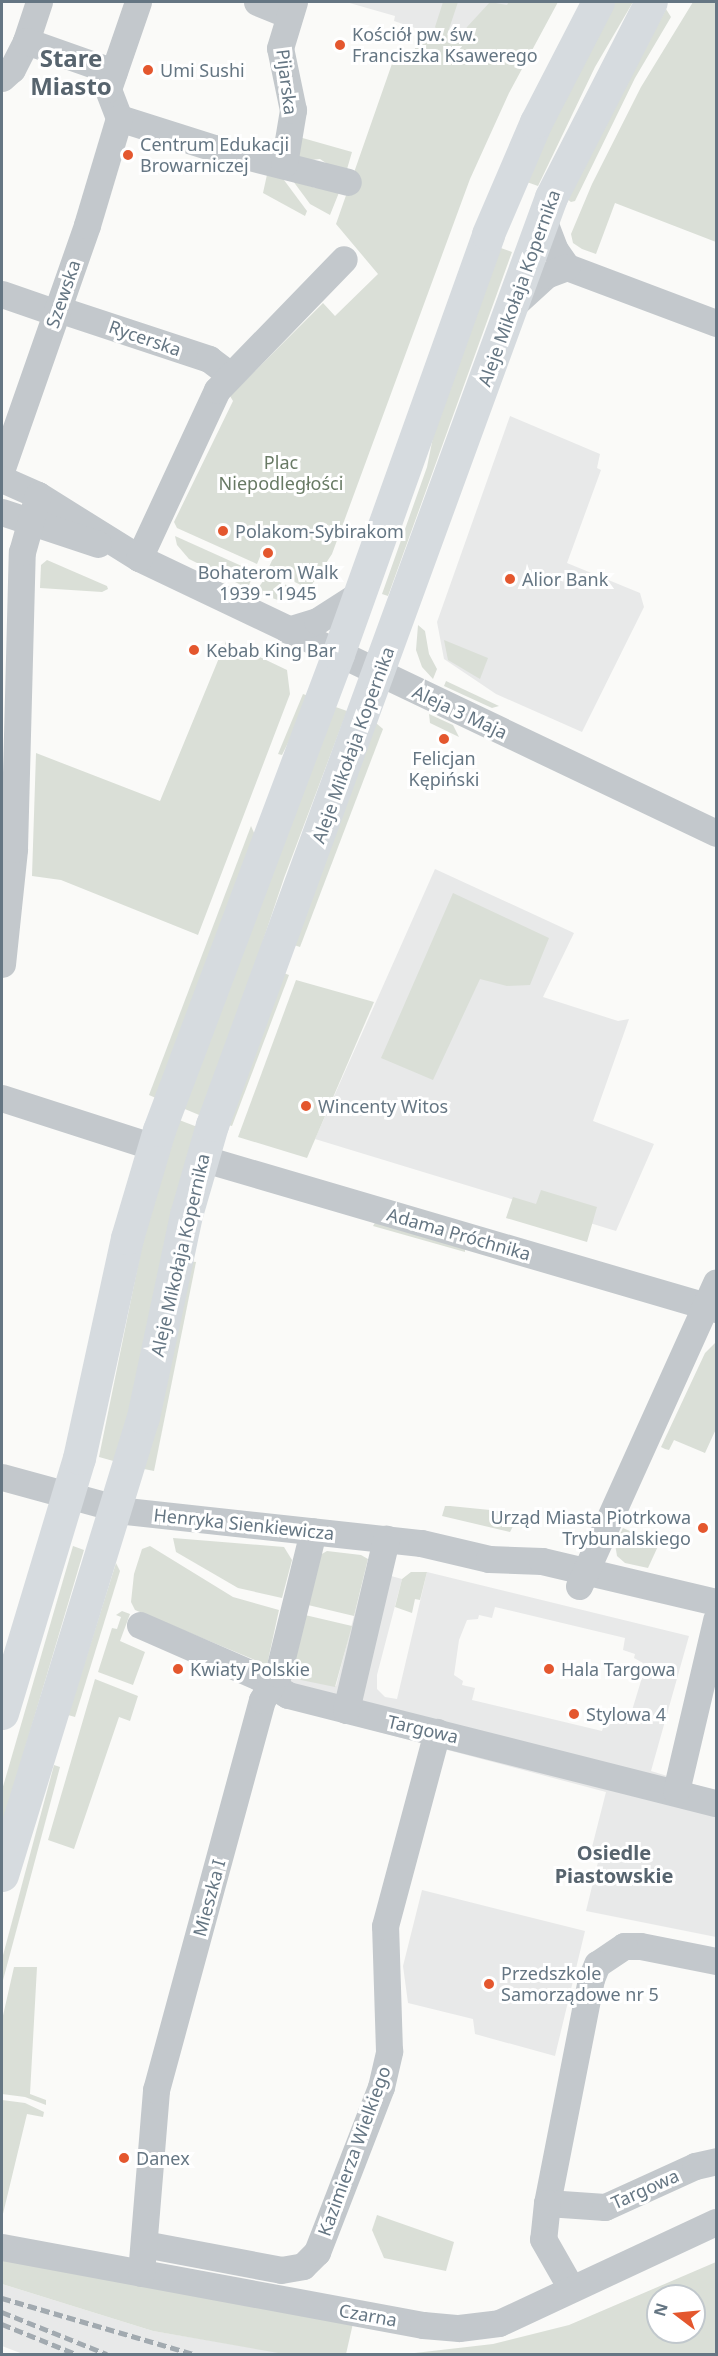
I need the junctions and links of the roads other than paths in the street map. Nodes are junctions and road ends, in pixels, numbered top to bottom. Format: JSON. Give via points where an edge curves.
{"nodes":[{"id":1,"x":39,"y":2,"type":"edge"},
{"id":2,"x":138,"y":2,"type":"edge"},
{"id":3,"x":257,"y":2,"type":"edge"},
{"id":4,"x":598,"y":2,"type":"edge"},
{"id":5,"x":651,"y":2,"type":"edge"},
{"id":6,"x":292,"y":8,"type":"edge"},
{"id":7,"x":26,"y":41,"type":"junction"},
{"id":8,"x":114,"y":72,"type":"junction"},
{"id":9,"x":2,"y":78,"type":"edge"},
{"id":10,"x":119,"y":118,"type":"junction"},
{"id":11,"x":284,"y":164,"type":"junction"},
{"id":12,"x":348,"y":182,"type":"dead end"},
{"id":13,"x":543,"y":219,"type":"junction"},
{"id":14,"x":344,"y":259,"type":"dead end"},
{"id":15,"x":567,"y":267,"type":"junction"},
{"id":16,"x":2,"y":294,"type":"edge"},
{"id":17,"x":510,"y":308,"type":"junction"},
{"id":18,"x":58,"y":311,"type":"junction"},
{"id":19,"x":717,"y":323,"type":"edge"},
{"id":20,"x":229,"y":374,"type":"junction"},
{"id":21,"x":2,"y":468,"type":"edge"},
{"id":22,"x":2,"y":479,"type":"edge"},
{"id":23,"x":38,"y":495,"type":"junction"},
{"id":24,"x":2,"y":512,"type":"edge"},
{"id":25,"x":28,"y":522,"type":"junction"},
{"id":26,"x":139,"y":558,"type":"junction"},
{"id":27,"x":358,"y":594,"type":"junction"},
{"id":28,"x":288,"y":630,"type":"junction"},
{"id":29,"x":338,"y":654,"type":"junction"},
{"id":30,"x":380,"y":674,"type":"junction"},
{"id":31,"x":717,"y":833,"type":"edge"},
{"id":32,"x":2,"y":964,"type":"edge"},
{"id":33,"x":2,"y":1098,"type":"edge"},
{"id":34,"x":154,"y":1147,"type":"junction"},
{"id":35,"x":201,"y":1158,"type":"junction"},
{"id":36,"x":713,"y":1299,"type":"edge"},
{"id":37,"x":2,"y":1477,"type":"edge"},
{"id":38,"x":68,"y":1496,"type":"junction"},
{"id":39,"x":116,"y":1509,"type":"junction"},
{"id":40,"x":313,"y":1531,"type":"junction"},
{"id":41,"x":386,"y":1539,"type":"junction"},
{"id":42,"x":581,"y":1578,"type":"junction"},
{"id":43,"x":717,"y":1602,"type":"edge"},
{"id":44,"x":717,"y":1620,"type":"edge"},
{"id":45,"x":140,"y":1625,"type":"dead end"},
{"id":46,"x":270,"y":1684,"type":"junction"},
{"id":47,"x":708,"y":1701,"type":"edge"},
{"id":48,"x":346,"y":1710,"type":"junction"},
{"id":49,"x":2,"y":1713,"type":"edge"},
{"id":50,"x":437,"y":1732,"type":"junction"},
{"id":51,"x":676,"y":1791,"type":"junction"},
{"id":52,"x":717,"y":1803,"type":"edge"},
{"id":53,"x":2,"y":1875,"type":"edge"},
{"id":54,"x":717,"y":1961,"type":"edge"},
{"id":55,"x":717,"y":2161,"type":"edge"},
{"id":56,"x":547,"y":2203,"type":"junction"},
{"id":57,"x":717,"y":2222,"type":"edge"},
{"id":58,"x":144,"y":2244,"type":"junction"},
{"id":59,"x":2,"y":2247,"type":"edge"},
{"id":60,"x":141,"y":2273,"type":"junction"},
{"id":61,"x":572,"y":2288,"type":"junction"}],
"edges":[{"from":1,"to":7,"type":"street"},
{"from":2,"to":8,"type":"street"},
{"from":3,"to":6,"type":"street"},
{"from":4,"to":27,"type":"main road","via":[[536,122],[488,234]]},
{"from":5,"to":13,"type":"main road","name":"Aleje Mikołaja Kopernika","via":[[598,98]]},
{"from":6,"to":11,"type":"street","name":"Pijarska","via":[[280,48],[293,110]]},
{"from":7,"to":8,"type":"street"},
{"from":7,"to":9,"type":"street","via":[[12,69]]},
{"from":8,"to":10,"type":"street","via":[[108,89]]},
{"from":10,"to":11,"type":"street","via":[[214,148]]},
{"from":10,"to":18,"type":"street","name":"Szewska"},
{"from":11,"to":12,"type":"street"},
{"from":13,"to":15,"type":"street","via":[[555,250]]},
{"from":13,"to":17,"type":"main road","name":"Aleje Mikołaja Kopernika"},
{"from":14,"to":20,"type":"street"},
{"from":15,"to":17,"type":"street","via":[[546,275]]},
{"from":15,"to":19,"type":"street"},
{"from":16,"to":18,"type":"street","name":"Rycerska"},
{"from":17,"to":30,"type":"main road","name":"Aleje Mikołaja Kopernika"},
{"from":18,"to":20,"type":"street","name":"Rycerska","via":[[209,359]]},
{"from":18,"to":21,"type":"street","name":"Szewska"},
{"from":20,"to":26,"type":"street","via":[[213,397]]},
{"from":22,"to":23,"type":"street"},
{"from":23,"to":25,"type":"street"},
{"from":23,"to":26,"type":"street"},
{"from":24,"to":25,"type":"street"},
{"from":25,"to":26,"type":"street"},
{"from":25,"to":32,"type":"street","via":[[22,552],[14,849]]},
{"from":26,"to":28,"type":"street","name":"Aleja 3 Maja"},
{"from":27,"to":28,"type":"street","via":[[326,616]]},
{"from":27,"to":29,"type":"main road"},
{"from":28,"to":29,"type":"street","name":"Aleja 3 Maja"},
{"from":29,"to":30,"type":"street","name":"Aleja 3 Maja"},
{"from":29,"to":34,"type":"main road"},
{"from":30,"to":31,"type":"street","name":"Aleja 3 Maja"},
{"from":30,"to":35,"type":"main road","name":"Aleje Mikołaja Kopernika"},
{"from":33,"to":34,"type":"street"},
{"from":34,"to":38,"type":"main road","via":[[128,1238]]},
{"from":35,"to":36,"type":"street","name":"Adama Próchnika"},
{"from":35,"to":39,"type":"main road","name":"Aleje Mikołaja Kopernika","via":[[148,1394]]},
{"from":36,"to":42,"type":"street"},
{"from":37,"to":38,"type":"street","name":"Henryka Sienkiewicza"},
{"from":38,"to":39,"type":"street","name":"Henryka Sienkiewicza"},
{"from":38,"to":49,"type":"main road"},
{"from":39,"to":40,"type":"street","name":"Henryka Sienkiewicza"},
{"from":39,"to":53,"type":"main road","name":"Aleje Mikołaja Kopernika"},
{"from":40,"to":41,"type":"street","name":"Henryka Sienkiewicza"},
{"from":40,"to":46,"type":"street","name":"Mieszka I","via":[[278,1674]]},
{"from":41,"to":42,"type":"street","name":"Henryka Sienkiewicza","via":[[489,1559],[522,1573]]},
{"from":41,"to":48,"type":"street"},
{"from":42,"to":43,"type":"street","name":"Henryka Sienkiewicza","via":[[673,1608]]},
{"from":44,"to":47,"type":"street"},
{"from":45,"to":46,"type":"street","name":"Targowa"},
{"from":46,"to":48,"type":"street","name":"Targowa","via":[[284,1694]]},
{"from":46,"to":58,"type":"street","name":"Mieszka I","via":[[262,1700],[156,2090]]},
{"from":47,"to":51,"type":"street"},
{"from":48,"to":50,"type":"street","name":"Targowa"},
{"from":50,"to":51,"type":"street","name":"Targowa"},
{"from":50,"to":58,"type":"street","name":"Kazimierza Wielkiego","via":[[386,1926],[389,2051],[381,2087],[316,2252],[303,2266],[281,2270]]},
{"from":51,"to":52,"type":"street","name":"Targowa"},
{"from":54,"to":56,"type":"street","via":[[624,1946],[597,1964]]},
{"from":55,"to":56,"type":"street","name":"Targowa","via":[[695,2166],[605,2206]]},
{"from":56,"to":61,"type":"street","via":[[543,2239]]},
{"from":57,"to":61,"type":"street","name":"Czarna"},
{"from":58,"to":60,"type":"street","name":"Mieszka I"},
{"from":59,"to":60,"type":"street","name":"Czarna"},
{"from":60,"to":61,"type":"street","name":"Czarna","via":[[423,2325],[459,2328],[499,2323]]}]}
